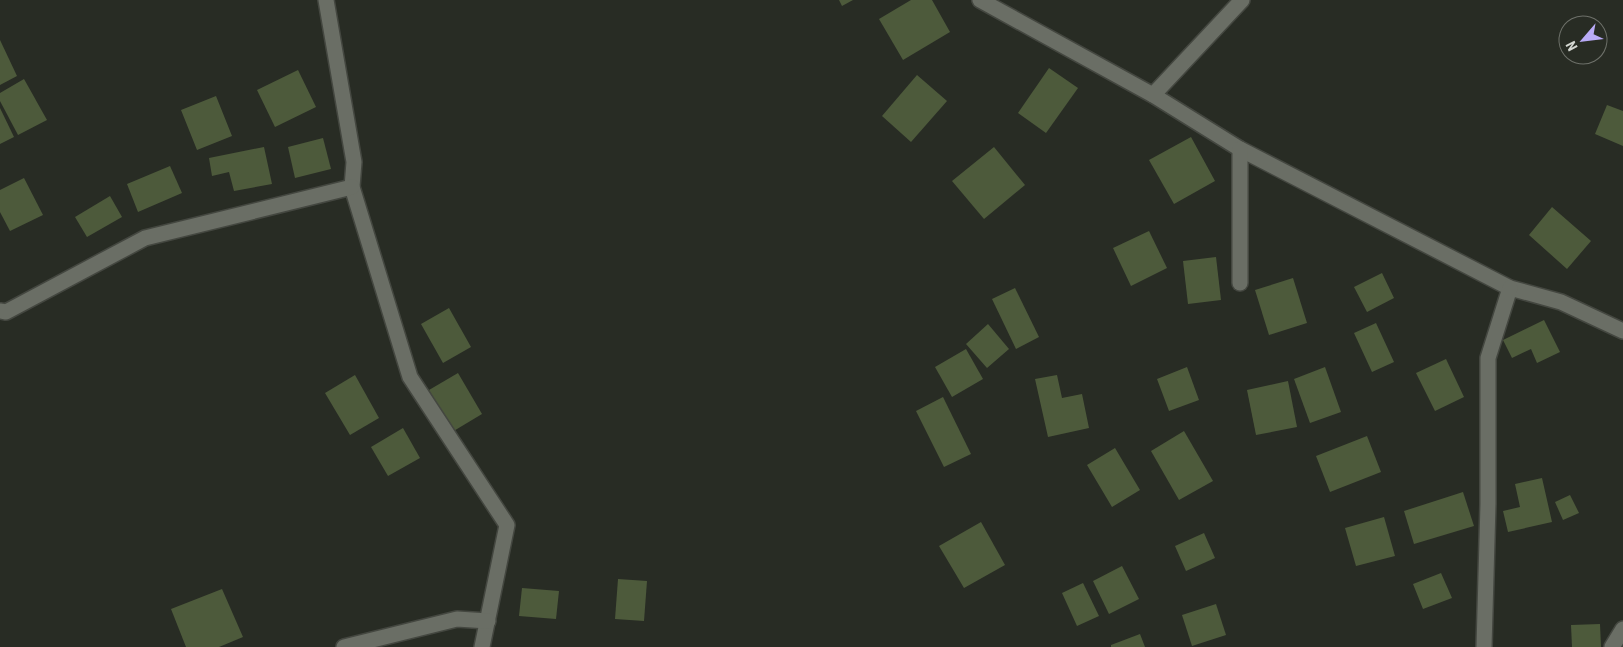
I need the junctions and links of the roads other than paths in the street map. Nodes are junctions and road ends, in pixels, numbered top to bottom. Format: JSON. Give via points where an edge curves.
{"nodes":[{"id":1,"x":326,"y":0,"type":"edge"},
{"id":2,"x":980,"y":0,"type":"edge"},
{"id":3,"x":1242,"y":0,"type":"edge"},
{"id":4,"x":1153,"y":95,"type":"junction"},
{"id":5,"x":1240,"y":149,"type":"junction"},
{"id":6,"x":352,"y":187,"type":"junction"},
{"id":7,"x":1240,"y":283,"type":"dead end"},
{"id":8,"x":1510,"y":288,"type":"junction"},
{"id":9,"x":0,"y":311,"type":"edge"},
{"id":10,"x":1623,"y":331,"type":"edge"},
{"id":11,"x":488,"y":621,"type":"junction"},
{"id":12,"x":1623,"y":628,"type":"edge"},
{"id":13,"x":344,"y":647,"type":"edge"},
{"id":14,"x":482,"y":647,"type":"edge"},
{"id":15,"x":1484,"y":647,"type":"edge"},
{"id":16,"x":1612,"y":647,"type":"edge"}],
"edges":[{"from":1,"to":6,"type":"street","via":[[354,162]]},
{"from":2,"to":4,"type":"street"},
{"from":3,"to":4,"type":"street"},
{"from":4,"to":5,"type":"street"},
{"from":5,"to":7,"type":"street"},
{"from":5,"to":8,"type":"street"},
{"from":6,"to":9,"type":"street","via":[[145,238],[6,312]]},
{"from":6,"to":11,"type":"street","via":[[410,377],[506,525]]},
{"from":8,"to":10,"type":"street","via":[[1561,302]]},
{"from":8,"to":15,"type":"street","via":[[1488,358]]},
{"from":11,"to":13,"type":"street","via":[[458,618]]},
{"from":11,"to":14,"type":"street"},
{"from":12,"to":16,"type":"street"}]}
